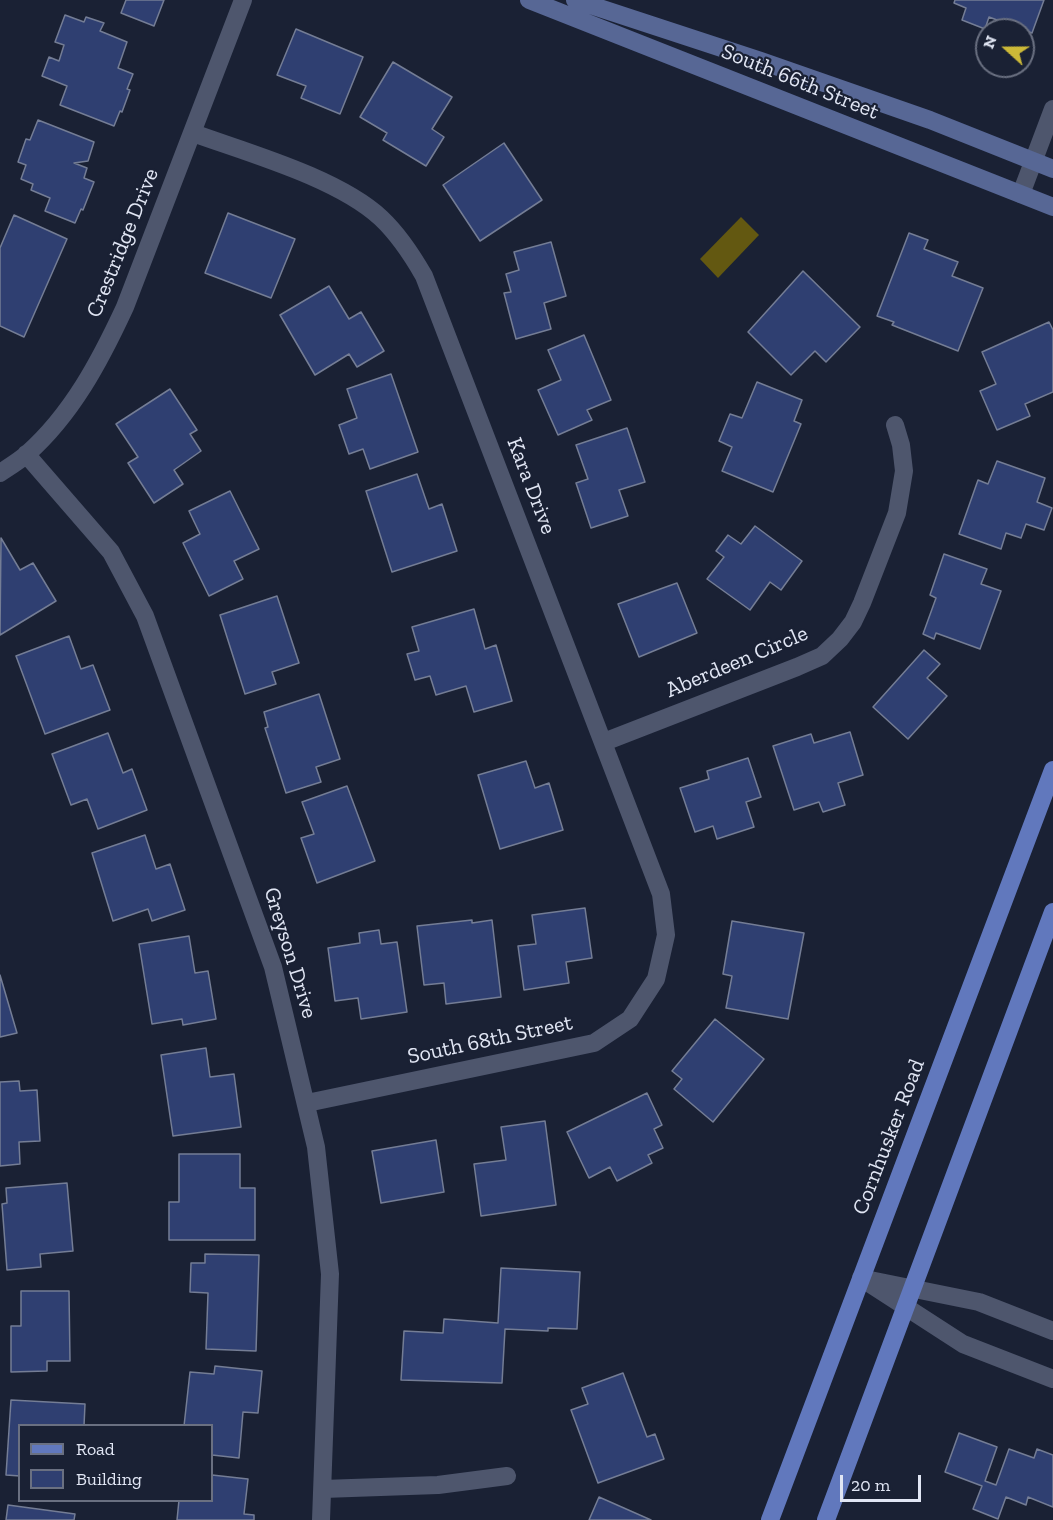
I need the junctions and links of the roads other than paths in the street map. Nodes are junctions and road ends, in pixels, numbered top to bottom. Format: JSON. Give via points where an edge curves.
{"nodes":[{"id":1,"x":243,"y":0,"type":"edge"},
{"id":2,"x":529,"y":0,"type":"edge"},
{"id":3,"x":574,"y":0,"type":"edge"},
{"id":4,"x":1053,"y":109,"type":"edge"},
{"id":5,"x":193,"y":133,"type":"junction"},
{"id":6,"x":1033,"y":161,"type":"junction"},
{"id":7,"x":1053,"y":169,"type":"edge"},
{"id":8,"x":1021,"y":194,"type":"junction"},
{"id":9,"x":1053,"y":207,"type":"edge"},
{"id":10,"x":895,"y":425,"type":"dead end"},
{"id":11,"x":27,"y":454,"type":"junction"},
{"id":12,"x":0,"y":473,"type":"edge"},
{"id":13,"x":604,"y":742,"type":"junction"},
{"id":14,"x":1053,"y":770,"type":"edge"},
{"id":15,"x":1053,"y":912,"type":"edge"},
{"id":16,"x":656,"y":979,"type":"joint"},
{"id":17,"x":307,"y":1103,"type":"junction"},
{"id":18,"x":861,"y":1278,"type":"junction"},
{"id":19,"x":911,"y":1288,"type":"junction"},
{"id":20,"x":904,"y":1306,"type":"junction"},
{"id":21,"x":1053,"y":1330,"type":"edge"},
{"id":22,"x":1053,"y":1379,"type":"edge"},
{"id":23,"x":507,"y":1476,"type":"dead end"},
{"id":24,"x":323,"y":1489,"type":"junction"},
{"id":25,"x":321,"y":1520,"type":"edge"},
{"id":26,"x":770,"y":1520,"type":"edge"},
{"id":27,"x":826,"y":1520,"type":"edge"}],
"edges":[{"from":1,"to":5,"type":"street","name":"Crestridge Drive"},
{"from":2,"to":8,"type":"street","name":"South 66th Street"},
{"from":3,"to":6,"type":"street","name":"South 66th Street","via":[[930,120]]},
{"from":4,"to":6,"type":"street"},
{"from":5,"to":11,"type":"street","name":"Crestridge Drive","via":[[104,353],[82,391]]},
{"from":5,"to":13,"type":"street","name":"Kara Drive","via":[[299,172],[361,203],[379,216],[410,250],[424,276]]},
{"from":6,"to":7,"type":"street","name":"South 66th Street"},
{"from":6,"to":8,"type":"street"},
{"from":8,"to":9,"type":"street","name":"South 66th Street"},
{"from":10,"to":13,"type":"street","name":"Aberdeen Circle","via":[[902,445],[904,471],[897,513],[862,603],[840,639],[822,656],[797,667]]},
{"from":11,"to":12,"type":"street","name":"Crestridge Drive"},
{"from":11,"to":17,"type":"street","name":"Greyson Drive","via":[[111,552],[145,616],[273,967]]},
{"from":13,"to":16,"type":"street","name":"Kara Drive","via":[[661,894],[666,935]]},
{"from":14,"to":18,"type":"main road","name":"Cornhusker Road"},
{"from":15,"to":19,"type":"main road"},
{"from":16,"to":17,"type":"street","name":"South 68th Street","via":[[630,1019],[594,1043]]},
{"from":17,"to":24,"type":"street","name":"Greyson Drive","via":[[316,1147],[330,1275]]},
{"from":18,"to":19,"type":"street"},
{"from":18,"to":20,"type":"street"},
{"from":18,"to":26,"type":"main road","name":"Cornhusker Road"},
{"from":19,"to":20,"type":"main road"},
{"from":19,"to":21,"type":"street","via":[[979,1302]]},
{"from":20,"to":22,"type":"street","via":[[963,1344]]},
{"from":20,"to":27,"type":"main road"},
{"from":23,"to":24,"type":"street","via":[[438,1485]]},
{"from":24,"to":25,"type":"street","name":"Greyson Drive"}]}
